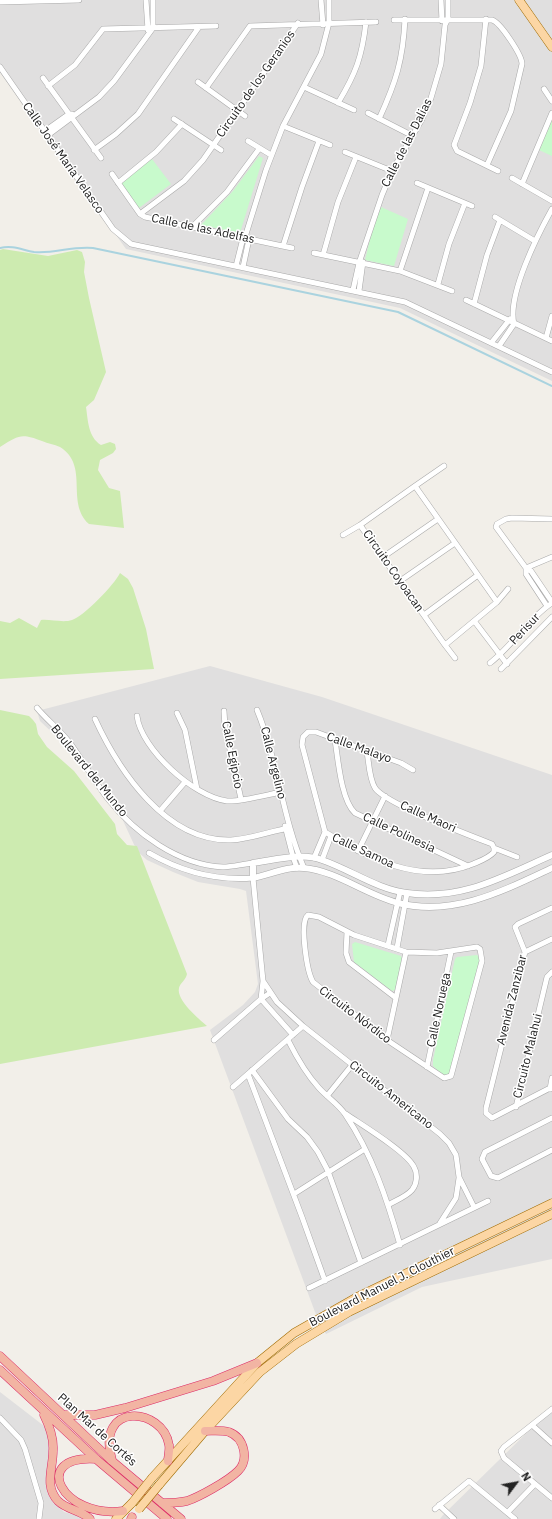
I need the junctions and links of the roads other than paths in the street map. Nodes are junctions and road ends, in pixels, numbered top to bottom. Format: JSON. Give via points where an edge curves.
{"nodes":[{"id":1,"x":79,"y":0,"type":"edge"},
{"id":2,"x":146,"y":0,"type":"edge"},
{"id":3,"x":153,"y":0,"type":"edge"},
{"id":4,"x":321,"y":0,"type":"edge"},
{"id":5,"x":329,"y":0,"type":"edge"},
{"id":6,"x":441,"y":0,"type":"edge"},
{"id":7,"x":448,"y":0,"type":"edge"},
{"id":8,"x":519,"y":0,"type":"edge"},
{"id":9,"x":0,"y":2,"type":"edge"},
{"id":10,"x":441,"y":19,"type":"junction"},
{"id":11,"x":448,"y":19,"type":"junction"},
{"id":12,"x":486,"y":19,"type":"junction"},
{"id":13,"x":394,"y":20,"type":"dead end"},
{"id":14,"x":405,"y":20,"type":"junction"},
{"id":15,"x":366,"y":22,"type":"junction"},
{"id":16,"x":376,"y":22,"type":"dead end"},
{"id":17,"x":323,"y":23,"type":"junction"},
{"id":18,"x":329,"y":23,"type":"junction"},
{"id":19,"x":298,"y":24,"type":"junction"},
{"id":20,"x":445,"y":25,"type":"junction"},
{"id":21,"x":216,"y":26,"type":"dead end"},
{"id":22,"x":199,"y":27,"type":"junction"},
{"id":23,"x":150,"y":29,"type":"junction"},
{"id":24,"x":326,"y":31,"type":"junction"},
{"id":25,"x":552,"y":47,"type":"edge"},
{"id":26,"x":0,"y":67,"type":"edge"},
{"id":27,"x":43,"y":78,"type":"dead end"},
{"id":28,"x":198,"y":82,"type":"dead end"},
{"id":29,"x":48,"y":86,"type":"junction"},
{"id":30,"x":304,"y":87,"type":"junction"},
{"id":31,"x":206,"y":88,"type":"junction"},
{"id":32,"x":544,"y":89,"type":"dead end"},
{"id":33,"x":552,"y":101,"type":"edge"},
{"id":34,"x":338,"y":103,"type":"junction"},
{"id":35,"x":354,"y":110,"type":"dead end"},
{"id":36,"x":238,"y":111,"type":"junction"},
{"id":37,"x":368,"y":113,"type":"dead end"},
{"id":38,"x":552,"y":113,"type":"edge"},
{"id":39,"x":72,"y":116,"type":"junction"},
{"id":40,"x":245,"y":116,"type":"dead end"},
{"id":41,"x":174,"y":119,"type":"dead end"},
{"id":42,"x":378,"y":119,"type":"junction"},
{"id":43,"x":182,"y":124,"type":"junction"},
{"id":44,"x":283,"y":126,"type":"junction"},
{"id":45,"x":46,"y":133,"type":"junction"},
{"id":46,"x":413,"y":136,"type":"junction"},
{"id":47,"x":248,"y":141,"type":"dead end"},
{"id":48,"x":319,"y":141,"type":"junction"},
{"id":49,"x":214,"y":145,"type":"junction"},
{"id":50,"x":330,"y":145,"type":"dead end"},
{"id":51,"x":259,"y":149,"type":"junction"},
{"id":52,"x":94,"y":150,"type":"junction"},
{"id":53,"x":222,"y":150,"type":"dead end"},
{"id":54,"x":345,"y":152,"type":"dead end"},
{"id":55,"x":271,"y":155,"type":"junction"},
{"id":56,"x":356,"y":157,"type":"junction"},
{"id":57,"x":101,"y":158,"type":"dead end"},
{"id":58,"x":487,"y":166,"type":"junction"},
{"id":59,"x":392,"y":171,"type":"junction"},
{"id":60,"x":498,"y":171,"type":"dead end"},
{"id":61,"x":112,"y":174,"type":"dead end"},
{"id":62,"x":512,"y":178,"type":"dead end"},
{"id":63,"x":118,"y":183,"type":"junction"},
{"id":64,"x":416,"y":183,"type":"dead end"},
{"id":65,"x":522,"y":184,"type":"junction"},
{"id":66,"x":428,"y":188,"type":"junction"},
{"id":67,"x":552,"y":201,"type":"edge"},
{"id":68,"x":465,"y":203,"type":"junction"},
{"id":69,"x":472,"y":206,"type":"dead end"},
{"id":70,"x":552,"y":209,"type":"edge"},
{"id":71,"x":140,"y":214,"type":"junction"},
{"id":72,"x":495,"y":217,"type":"dead end"},
{"id":73,"x":500,"y":220,"type":"junction"},
{"id":74,"x":191,"y":228,"type":"junction"},
{"id":75,"x":246,"y":237,"type":"junction"},
{"id":76,"x":535,"y":241,"type":"junction"},
{"id":77,"x":283,"y":246,"type":"junction"},
{"id":78,"x":292,"y":248,"type":"dead end"},
{"id":79,"x":314,"y":253,"type":"dead end"},
{"id":80,"x":323,"y":255,"type":"junction"},
{"id":81,"x":362,"y":262,"type":"junction"},
{"id":82,"x":236,"y":266,"type":"junction"},
{"id":83,"x":243,"y":267,"type":"junction"},
{"id":84,"x":400,"y":271,"type":"junction"},
{"id":85,"x":438,"y":284,"type":"junction"},
{"id":86,"x":353,"y":290,"type":"junction"},
{"id":87,"x":359,"y":291,"type":"junction"},
{"id":88,"x":452,"y":291,"type":"dead end"},
{"id":89,"x":466,"y":300,"type":"dead end"},
{"id":90,"x":474,"y":304,"type":"junction"},
{"id":91,"x":552,"y":316,"type":"edge"},
{"id":92,"x":510,"y":319,"type":"junction"},
{"id":93,"x":514,"y":324,"type":"junction"},
{"id":94,"x":546,"y":338,"type":"junction"},
{"id":95,"x":552,"y":341,"type":"edge"},
{"id":96,"x":491,"y":343,"type":"junction"},
{"id":97,"x":499,"y":346,"type":"junction"},
{"id":98,"x":552,"y":372,"type":"edge"},
{"id":99,"x":444,"y":466,"type":"dead end"},
{"id":100,"x":415,"y":486,"type":"junction"},
{"id":101,"x":438,"y":519,"type":"junction"},
{"id":102,"x":552,"y":519,"type":"edge"},
{"id":103,"x":360,"y":525,"type":"junction"},
{"id":104,"x":343,"y":536,"type":"dead end"},
{"id":105,"x":455,"y":543,"type":"junction"},
{"id":106,"x":383,"y":557,"type":"junction"},
{"id":107,"x":552,"y":558,"type":"edge"},
{"id":108,"x":526,"y":568,"type":"junction"},
{"id":109,"x":478,"y":575,"type":"junction"},
{"id":110,"x":400,"y":581,"type":"junction"},
{"id":111,"x":508,"y":589,"type":"dead end"},
{"id":112,"x":497,"y":602,"type":"junction"},
{"id":113,"x":550,"y":604,"type":"edge"},
{"id":114,"x":424,"y":615,"type":"junction"},
{"id":115,"x":552,"y":617,"type":"edge"},
{"id":116,"x":475,"y":622,"type":"junction"},
{"id":117,"x":445,"y":645,"type":"junction"},
{"id":118,"x":499,"y":656,"type":"junction"},
{"id":119,"x":455,"y":658,"type":"dead end"},
{"id":120,"x":490,"y":663,"type":"dead end"},
{"id":121,"x":507,"y":664,"type":"junction"},
{"id":122,"x":501,"y":669,"type":"dead end"},
{"id":123,"x":37,"y":708,"type":"dead end"},
{"id":124,"x":257,"y":710,"type":"dead end"},
{"id":125,"x":224,"y":711,"type":"dead end"},
{"id":126,"x":177,"y":713,"type":"dead end"},
{"id":127,"x":138,"y":716,"type":"dead end"},
{"id":128,"x":95,"y":719,"type":"dead end"},
{"id":129,"x":305,"y":734,"type":"joint"},
{"id":130,"x":335,"y":740,"type":"junction"},
{"id":131,"x":367,"y":752,"type":"junction"},
{"id":132,"x":413,"y":770,"type":"dead end"},
{"id":133,"x":185,"y":782,"type":"junction"},
{"id":134,"x":197,"y":789,"type":"junction"},
{"id":135,"x":281,"y":792,"type":"junction"},
{"id":136,"x":385,"y":796,"type":"junction"},
{"id":137,"x":241,"y":799,"type":"junction"},
{"id":138,"x":160,"y":811,"type":"junction"},
{"id":139,"x":372,"y":821,"type":"junction"},
{"id":140,"x":288,"y":829,"type":"junction"},
{"id":141,"x":325,"y":832,"type":"junction"},
{"id":142,"x":331,"y":836,"type":"junction"},
{"id":143,"x":494,"y":848,"type":"junction"},
{"id":144,"x":358,"y":851,"type":"junction"},
{"id":145,"x":149,"y":853,"type":"dead end"},
{"id":146,"x":552,"y":855,"type":"edge"},
{"id":147,"x":296,"y":857,"type":"junction"},
{"id":148,"x":517,"y":857,"type":"dead end"},
{"id":149,"x":314,"y":858,"type":"junction"},
{"id":150,"x":322,"y":860,"type":"junction"},
{"id":151,"x":253,"y":863,"type":"junction"},
{"id":152,"x":468,"y":866,"type":"junction"},
{"id":153,"x":301,"y":868,"type":"junction"},
{"id":154,"x":552,"y":868,"type":"edge"},
{"id":155,"x":253,"y":878,"type":"junction"},
{"id":156,"x":400,"y":892,"type":"junction"},
{"id":157,"x":408,"y":893,"type":"junction"},
{"id":158,"x":402,"y":904,"type":"junction"},
{"id":159,"x":552,"y":908,"type":"edge"},
{"id":160,"x":347,"y":932,"type":"junction"},
{"id":161,"x":552,"y":939,"type":"edge"},
{"id":162,"x":388,"y":945,"type":"junction"},
{"id":163,"x":396,"y":948,"type":"junction"},
{"id":164,"x":406,"y":952,"type":"junction"},
{"id":165,"x":451,"y":952,"type":"junction"},
{"id":166,"x":525,"y":952,"type":"junction"},
{"id":167,"x":552,"y":972,"type":"edge"},
{"id":168,"x":263,"y":981,"type":"junction"},
{"id":169,"x":270,"y":993,"type":"junction"},
{"id":170,"x":396,"y":998,"type":"junction"},
{"id":171,"x":261,"y":999,"type":"junction"},
{"id":172,"x":303,"y":1026,"type":"junction"},
{"id":173,"x":293,"y":1035,"type":"junction"},
{"id":174,"x":214,"y":1040,"type":"dead end"},
{"id":175,"x":288,"y":1040,"type":"junction"},
{"id":176,"x":387,"y":1040,"type":"junction"},
{"id":177,"x":352,"y":1065,"type":"junction"},
{"id":178,"x":427,"y":1067,"type":"junction"},
{"id":179,"x":250,"y":1072,"type":"junction"},
{"id":180,"x":552,"y":1078,"type":"edge"},
{"id":181,"x":233,"y":1087,"type":"dead end"},
{"id":182,"x":551,"y":1088,"type":"edge"},
{"id":183,"x":327,"y":1096,"type":"junction"},
{"id":184,"x":516,"y":1107,"type":"junction"},
{"id":185,"x":344,"y":1112,"type":"junction"},
{"id":186,"x":552,"y":1118,"type":"edge"},
{"id":187,"x":365,"y":1149,"type":"junction"},
{"id":188,"x":552,"y":1150,"type":"edge"},
{"id":189,"x":328,"y":1171,"type":"junction"},
{"id":190,"x":460,"y":1177,"type":"junction"},
{"id":191,"x":294,"y":1194,"type":"junction"},
{"id":192,"x":488,"y":1201,"type":"dead end"},
{"id":193,"x":552,"y":1203,"type":"edge"},
{"id":194,"x":388,"y":1205,"type":"junction"},
{"id":195,"x":474,"y":1208,"type":"junction"},
{"id":196,"x":552,"y":1214,"type":"edge"},
{"id":197,"x":439,"y":1224,"type":"junction"},
{"id":198,"x":400,"y":1245,"type":"junction"},
{"id":199,"x":361,"y":1263,"type":"junction"},
{"id":200,"x":324,"y":1281,"type":"junction"},
{"id":201,"x":310,"y":1288,"type":"dead end"},
{"id":202,"x":0,"y":1356,"type":"edge"},
{"id":203,"x":257,"y":1363,"type":"junction"},
{"id":204,"x":0,"y":1370,"type":"edge"},
{"id":205,"x":552,"y":1409,"type":"edge"},
{"id":206,"x":42,"y":1411,"type":"junction"},
{"id":207,"x":62,"y":1415,"type":"junction"},
{"id":208,"x":0,"y":1418,"type":"edge"},
{"id":209,"x":532,"y":1425,"type":"junction"},
{"id":210,"x":205,"y":1431,"type":"junction"},
{"id":211,"x":552,"y":1443,"type":"edge"},
{"id":212,"x":96,"y":1459,"type":"junction"},
{"id":213,"x":112,"y":1461,"type":"junction"},
{"id":214,"x":168,"y":1461,"type":"junction"},
{"id":215,"x":535,"y":1484,"type":"junction"},
{"id":216,"x":552,"y":1498,"type":"edge"},
{"id":217,"x":162,"y":1503,"type":"junction"},
{"id":218,"x":123,"y":1511,"type":"junction"},
{"id":219,"x":508,"y":1512,"type":"junction"},
{"id":220,"x":131,"y":1518,"type":"edge"},
{"id":221,"x":39,"y":1519,"type":"edge"},
{"id":222,"x":90,"y":1519,"type":"edge"},
{"id":223,"x":116,"y":1519,"type":"edge"},
{"id":224,"x":167,"y":1519,"type":"edge"},
{"id":225,"x":181,"y":1519,"type":"edge"},
{"id":226,"x":454,"y":1519,"type":"edge"},
{"id":227,"x":516,"y":1519,"type":"edge"}],
"edges":[{"from":1,"to":9,"type":"street"},
{"from":2,"to":23,"type":"street"},
{"from":3,"to":23,"type":"street"},
{"from":4,"to":17,"type":"street"},
{"from":5,"to":18,"type":"street"},
{"from":6,"to":10,"type":"street"},
{"from":7,"to":11,"type":"street","name":"Calle de las Dalias"},
{"from":8,"to":25,"type":"main road"},
{"from":10,"to":11,"type":"street"},
{"from":10,"to":14,"type":"street"},
{"from":10,"to":20,"type":"street"},
{"from":11,"to":12,"type":"street"},
{"from":11,"to":20,"type":"street","name":"Calle de las Dalias"},
{"from":12,"to":58,"type":"street","via":[[499,24],[522,60],[511,111]]},
{"from":12,"to":58,"type":"street","via":[[478,78],[454,145],[457,151]]},
{"from":13,"to":14,"type":"street"},
{"from":14,"to":42,"type":"street","via":[[397,79]]},
{"from":15,"to":16,"type":"street","name":"Circuito de los Geranios"},
{"from":15,"to":18,"type":"street","name":"Circuito de los Geranios"},
{"from":15,"to":34,"type":"street","via":[[363,46],[354,76]]},
{"from":17,"to":18,"type":"street","name":"Circuito de los Geranios"},
{"from":17,"to":19,"type":"street","name":"Circuito de los Geranios"},
{"from":17,"to":24,"type":"street"},
{"from":18,"to":24,"type":"street"},
{"from":19,"to":31,"type":"street","name":"Circuito de los Geranios","via":[[250,26]]},
{"from":19,"to":36,"type":"street","name":"Circuito de los Geranios"},
{"from":20,"to":46,"type":"street","name":"Calle de las Dalias","via":[[437,78],[431,98]]},
{"from":21,"to":22,"type":"street"},
{"from":22,"to":23,"type":"street"},
{"from":22,"to":52,"type":"street","via":[[138,114]]},
{"from":23,"to":29,"type":"street","via":[[103,29],[75,65]]},
{"from":23,"to":39,"type":"street","via":[[107,90]]},
{"from":24,"to":30,"type":"street","via":[[321,54]]},
{"from":26,"to":45,"type":"street","name":"Calle José María Velasco"},
{"from":27,"to":29,"type":"street"},
{"from":28,"to":31,"type":"street"},
{"from":29,"to":39,"type":"street"},
{"from":30,"to":34,"type":"street"},
{"from":30,"to":44,"type":"street"},
{"from":31,"to":36,"type":"street"},
{"from":32,"to":33,"type":"street"},
{"from":34,"to":35,"type":"street"},
{"from":36,"to":40,"type":"street"},
{"from":36,"to":49,"type":"street","name":"Circuito de los Geranios"},
{"from":37,"to":42,"type":"street"},
{"from":38,"to":65,"type":"street"},
{"from":39,"to":45,"type":"street"},
{"from":39,"to":52,"type":"street"},
{"from":41,"to":43,"type":"street"},
{"from":42,"to":46,"type":"street"},
{"from":43,"to":49,"type":"street"},
{"from":43,"to":63,"type":"street","via":[[156,152]]},
{"from":44,"to":48,"type":"street"},
{"from":44,"to":55,"type":"street"},
{"from":45,"to":82,"type":"street","name":"Calle José María Velasco","via":[[113,228],[131,244]]},
{"from":46,"to":59,"type":"street","name":"Calle de las Dalias"},
{"from":47,"to":51,"type":"street"},
{"from":48,"to":50,"type":"street"},
{"from":48,"to":77,"type":"street"},
{"from":49,"to":53,"type":"street"},
{"from":49,"to":71,"type":"street","name":"Circuito de los Geranios","via":[[184,181]]},
{"from":51,"to":55,"type":"street"},
{"from":51,"to":74,"type":"street","via":[[227,192]]},
{"from":52,"to":57,"type":"street"},
{"from":54,"to":56,"type":"street"},
{"from":55,"to":75,"type":"street"},
{"from":56,"to":59,"type":"street"},
{"from":56,"to":80,"type":"street","via":[[338,202]]},
{"from":58,"to":60,"type":"street"},
{"from":59,"to":81,"type":"street","name":"Calle de las Dalias","via":[[371,223]]},
{"from":61,"to":63,"type":"street","name":"Calle de las Adelfas"},
{"from":62,"to":65,"type":"street"},
{"from":63,"to":71,"type":"street","name":"Calle de las Adelfas"},
{"from":64,"to":66,"type":"street"},
{"from":65,"to":67,"type":"street"},
{"from":66,"to":68,"type":"street"},
{"from":66,"to":84,"type":"street"},
{"from":68,"to":69,"type":"street"},
{"from":68,"to":85,"type":"street"},
{"from":70,"to":76,"type":"street"},
{"from":71,"to":74,"type":"street","name":"Calle de las Adelfas"},
{"from":72,"to":73,"type":"street"},
{"from":73,"to":76,"type":"street"},
{"from":73,"to":90,"type":"street","via":[[487,255]]},
{"from":74,"to":75,"type":"street","name":"Calle de las Adelfas"},
{"from":75,"to":77,"type":"street","name":"Calle de las Adelfas"},
{"from":75,"to":82,"type":"street"},
{"from":75,"to":83,"type":"street"},
{"from":76,"to":92,"type":"street"},
{"from":77,"to":78,"type":"street","name":"Calle de las Adelfas"},
{"from":79,"to":80,"type":"street"},
{"from":80,"to":81,"type":"street"},
{"from":81,"to":84,"type":"street"},
{"from":81,"to":86,"type":"street","name":"Calle de las Dalias"},
{"from":81,"to":87,"type":"street","name":"Calle de las Dalias"},
{"from":82,"to":83,"type":"street"},
{"from":83,"to":86,"type":"street"},
{"from":84,"to":85,"type":"street"},
{"from":85,"to":88,"type":"street"},
{"from":86,"to":87,"type":"street"},
{"from":87,"to":96,"type":"street","via":[[404,302]]},
{"from":89,"to":90,"type":"street"},
{"from":90,"to":92,"type":"street"},
{"from":91,"to":94,"type":"street"},
{"from":92,"to":93,"type":"street"},
{"from":92,"to":96,"type":"street"},
{"from":93,"to":94,"type":"street"},
{"from":93,"to":97,"type":"street"},
{"from":94,"to":95,"type":"street"},
{"from":96,"to":97,"type":"street"},
{"from":97,"to":98,"type":"street"},
{"from":99,"to":100,"type":"street","name":"Circuito Coyoacan"},
{"from":100,"to":101,"type":"street"},
{"from":100,"to":103,"type":"street","name":"Circuito Coyoacan"},
{"from":101,"to":105,"type":"street"},
{"from":101,"to":106,"type":"street"},
{"from":102,"to":108,"type":"street","via":[[506,518],[496,524]]},
{"from":103,"to":104,"type":"street"},
{"from":103,"to":106,"type":"street","name":"Circuito Coyoacan"},
{"from":105,"to":109,"type":"street"},
{"from":105,"to":110,"type":"street"},
{"from":106,"to":110,"type":"street","name":"Circuito Coyoacan"},
{"from":107,"to":108,"type":"street"},
{"from":108,"to":113,"type":"street","via":[[526,574]]},
{"from":109,"to":112,"type":"street"},
{"from":109,"to":114,"type":"street"},
{"from":110,"to":114,"type":"street","name":"Circuito Coyoacan"},
{"from":111,"to":112,"type":"street"},
{"from":112,"to":116,"type":"street"},
{"from":113,"to":118,"type":"street","name":"Perisur"},
{"from":114,"to":117,"type":"street","name":"Circuito Coyoacan"},
{"from":115,"to":121,"type":"street","name":"Perisur"},
{"from":116,"to":117,"type":"street"},
{"from":116,"to":118,"type":"street"},
{"from":117,"to":119,"type":"street","name":"Circuito Coyoacan"},
{"from":118,"to":120,"type":"street","name":"Perisur"},
{"from":118,"to":121,"type":"street"},
{"from":121,"to":122,"type":"street","name":"Perisur"},
{"from":123,"to":151,"type":"street","name":"Boulevard del Mundo","via":[[63,734],[109,800],[150,839],[167,850],[196,862],[223,867]]},
{"from":124,"to":135,"type":"street","name":"Calle Argelino"},
{"from":125,"to":137,"type":"street","name":"Calle Egipcio","via":[[225,727]]},
{"from":126,"to":134,"type":"street","via":[[185,730]]},
{"from":127,"to":133,"type":"street","via":[[142,734]]},
{"from":128,"to":138,"type":"street","via":[[121,769]]},
{"from":129,"to":130,"type":"street","name":"Calle Malayo","via":[[316,732]]},
{"from":129,"to":141,"type":"street","name":"Calle Samoa","via":[[302,745]]},
{"from":130,"to":131,"type":"street","name":"Calle Malayo"},
{"from":130,"to":139,"type":"street","name":"Calle Polinesia","via":[[348,802],[355,813]]},
{"from":131,"to":132,"type":"street","name":"Calle Malayo","via":[[401,763]]},
{"from":131,"to":136,"type":"street","name":"Calle Maori","via":[[372,783],[378,792]]},
{"from":133,"to":134,"type":"street"},
{"from":133,"to":138,"type":"street"},
{"from":134,"to":137,"type":"street","via":[[219,800]]},
{"from":135,"to":137,"type":"street"},
{"from":135,"to":140,"type":"street","name":"Calle Argelino"},
{"from":136,"to":139,"type":"street"},
{"from":136,"to":143,"type":"street","name":"Calle Maori","via":[[492,844]]},
{"from":138,"to":140,"type":"street","via":[[186,830],[215,839],[248,838]]},
{"from":139,"to":144,"type":"street"},
{"from":139,"to":152,"type":"street","name":"Calle Polinesia"},
{"from":140,"to":147,"type":"street","name":"Calle Argelino"},
{"from":141,"to":142,"type":"street","name":"Calle Samoa"},
{"from":141,"to":149,"type":"street"},
{"from":142,"to":144,"type":"street","name":"Calle Samoa"},
{"from":142,"to":150,"type":"street"},
{"from":143,"to":148,"type":"street","name":"Calle Maori"},
{"from":143,"to":152,"type":"street","name":"Calle Samoa","via":[[493,854]]},
{"from":144,"to":152,"type":"street","name":"Calle Samoa","via":[[384,863],[413,870],[433,871]]},
{"from":145,"to":155,"type":"street","via":[[179,868],[208,877]]},
{"from":146,"to":157,"type":"street","name":"Boulevard del Mundo","via":[[482,886],[447,894]]},
{"from":147,"to":149,"type":"street","name":"Boulevard del Mundo"},
{"from":147,"to":151,"type":"street","name":"Boulevard del Mundo"},
{"from":147,"to":153,"type":"street","name":"Calle Argelino"},
{"from":149,"to":150,"type":"street","name":"Boulevard del Mundo"},
{"from":150,"to":156,"type":"street","name":"Boulevard del Mundo"},
{"from":151,"to":155,"type":"street"},
{"from":153,"to":155,"type":"street"},
{"from":153,"to":158,"type":"street","via":[[332,876],[365,892]]},
{"from":154,"to":158,"type":"street","via":[[482,899],[443,906]]},
{"from":155,"to":168,"type":"street"},
{"from":156,"to":157,"type":"street","name":"Boulevard del Mundo"},
{"from":156,"to":158,"type":"street"},
{"from":157,"to":158,"type":"street"},
{"from":158,"to":162,"type":"street"},
{"from":158,"to":163,"type":"street"},
{"from":159,"to":166,"type":"street","name":"Avenida Zanzibar","via":[[516,926]]},
{"from":160,"to":162,"type":"street","name":"Circuito Nórdico"},
{"from":160,"to":170,"type":"street","via":[[346,953],[349,962]]},
{"from":160,"to":176,"type":"street","name":"Circuito Nórdico","via":[[313,914],[305,917],[303,922],[310,977],[316,986]]},
{"from":161,"to":166,"type":"street"},
{"from":162,"to":163,"type":"street","name":"Circuito Nórdico"},
{"from":163,"to":164,"type":"street","name":"Circuito Nórdico"},
{"from":164,"to":165,"type":"street","name":"Circuito Nórdico"},
{"from":164,"to":170,"type":"street"},
{"from":165,"to":178,"type":"street","name":"Calle Noruega"},
{"from":165,"to":178,"type":"street","name":"Circuito Nórdico","via":[[477,947],[482,952],[482,960],[451,1076],[444,1078]]},
{"from":166,"to":184,"type":"street","name":"Avenida Zanzibar","via":[[486,1108],[487,1115],[492,1118]]},
{"from":167,"to":184,"type":"street","name":"Circuito Malahui","via":[[546,982]]},
{"from":168,"to":169,"type":"street","name":"Circuito Americano"},
{"from":168,"to":171,"type":"street"},
{"from":169,"to":171,"type":"street"},
{"from":169,"to":172,"type":"street","name":"Circuito Americano"},
{"from":170,"to":176,"type":"street"},
{"from":171,"to":173,"type":"street"},
{"from":171,"to":174,"type":"street"},
{"from":172,"to":173,"type":"street"},
{"from":172,"to":177,"type":"street","name":"Circuito Americano"},
{"from":173,"to":175,"type":"street"},
{"from":175,"to":179,"type":"street"},
{"from":175,"to":183,"type":"street","via":[[305,1070]]},
{"from":176,"to":178,"type":"street","name":"Circuito Nórdico"},
{"from":177,"to":183,"type":"street"},
{"from":177,"to":190,"type":"street","name":"Circuito Americano","via":[[440,1134],[456,1155]]},
{"from":179,"to":181,"type":"street"},
{"from":179,"to":189,"type":"street","via":[[288,1119],[307,1137]]},
{"from":179,"to":191,"type":"street"},
{"from":180,"to":182,"type":"street"},
{"from":182,"to":184,"type":"street"},
{"from":183,"to":185,"type":"street"},
{"from":185,"to":187,"type":"street"},
{"from":185,"to":194,"type":"street","via":[[399,1151],[414,1166],[416,1178],[412,1189]]},
{"from":186,"to":188,"type":"street","via":[[485,1152],[482,1159],[491,1176],[498,1178]]},
{"from":187,"to":189,"type":"street"},
{"from":187,"to":194,"type":"street","via":[[373,1162]]},
{"from":189,"to":191,"type":"street"},
{"from":189,"to":199,"type":"street"},
{"from":190,"to":195,"type":"street","name":"Circuito Americano"},
{"from":190,"to":197,"type":"street","name":"Circuito Americano","via":[[456,1198]]},
{"from":191,"to":200,"type":"street"},
{"from":192,"to":195,"type":"street","name":"Circuito Americano"},
{"from":193,"to":203,"type":"main road","name":"Boulevard Manuel J. Clouthier","via":[[353,1299],[294,1333]]},
{"from":194,"to":198,"type":"street"},
{"from":195,"to":197,"type":"street","name":"Circuito Americano"},
{"from":196,"to":210,"type":"main road","name":"Boulevard Manuel J. Clouthier","via":[[349,1312],[296,1344],[260,1372]]},
{"from":197,"to":198,"type":"street","name":"Circuito Americano"},
{"from":198,"to":199,"type":"street","name":"Circuito Americano"},
{"from":199,"to":200,"type":"street","name":"Circuito Americano"},
{"from":200,"to":201,"type":"street","name":"Circuito Americano"},
{"from":202,"to":207,"type":"highway","name":"Plan Mar de Cortés"},
{"from":203,"to":207,"type":"highway","via":[[213,1381],[125,1408],[95,1415]]},
{"from":203,"to":214,"type":"main road","name":"Boulevard Manuel J. Clouthier"},
{"from":204,"to":206,"type":"highway","name":"Plan Mar de Cortés"},
{"from":205,"to":209,"type":"street"},
{"from":206,"to":212,"type":"highway","name":"Plan Mar de Cortés"},
{"from":206,"to":222,"type":"highway","via":[[53,1440],[50,1477],[53,1493],[59,1502]]},
{"from":207,"to":213,"type":"highway","name":"Plan Mar de Cortés"},
{"from":208,"to":221,"type":"street","via":[[21,1440],[25,1449],[41,1503]]},
{"from":209,"to":211,"type":"street"},
{"from":209,"to":215,"type":"street","via":[[504,1447],[502,1454]]},
{"from":210,"to":217,"type":"highway","via":[[228,1432],[238,1438],[244,1452],[240,1467],[226,1480],[188,1500]]},
{"from":210,"to":220,"type":"main road","name":"Boulevard Manuel J. Clouthier","bridge":true},
{"from":212,"to":218,"type":"highway","via":[[77,1460],[65,1467],[59,1480],[61,1492],[72,1504],[90,1512],[110,1515]]},
{"from":212,"to":224,"type":"highway","name":"Plan Mar de Cortés"},
{"from":213,"to":214,"type":"highway","via":[[108,1448],[108,1438],[112,1429],[124,1417],[135,1415],[154,1423],[166,1436],[169,1444]]},
{"from":213,"to":217,"type":"highway","name":"Plan Mar de Cortés"},
{"from":214,"to":218,"type":"main road","name":"Boulevard Manuel J. Clouthier","bridge":true},
{"from":215,"to":216,"type":"street"},
{"from":215,"to":219,"type":"street"},
{"from":217,"to":225,"type":"highway","name":"Plan Mar de Cortés"},
{"from":218,"to":223,"type":"main road","name":"Boulevard Manuel J. Clouthier"},
{"from":219,"to":226,"type":"street","via":[[469,1481],[437,1507]]},
{"from":219,"to":227,"type":"street"}]}
